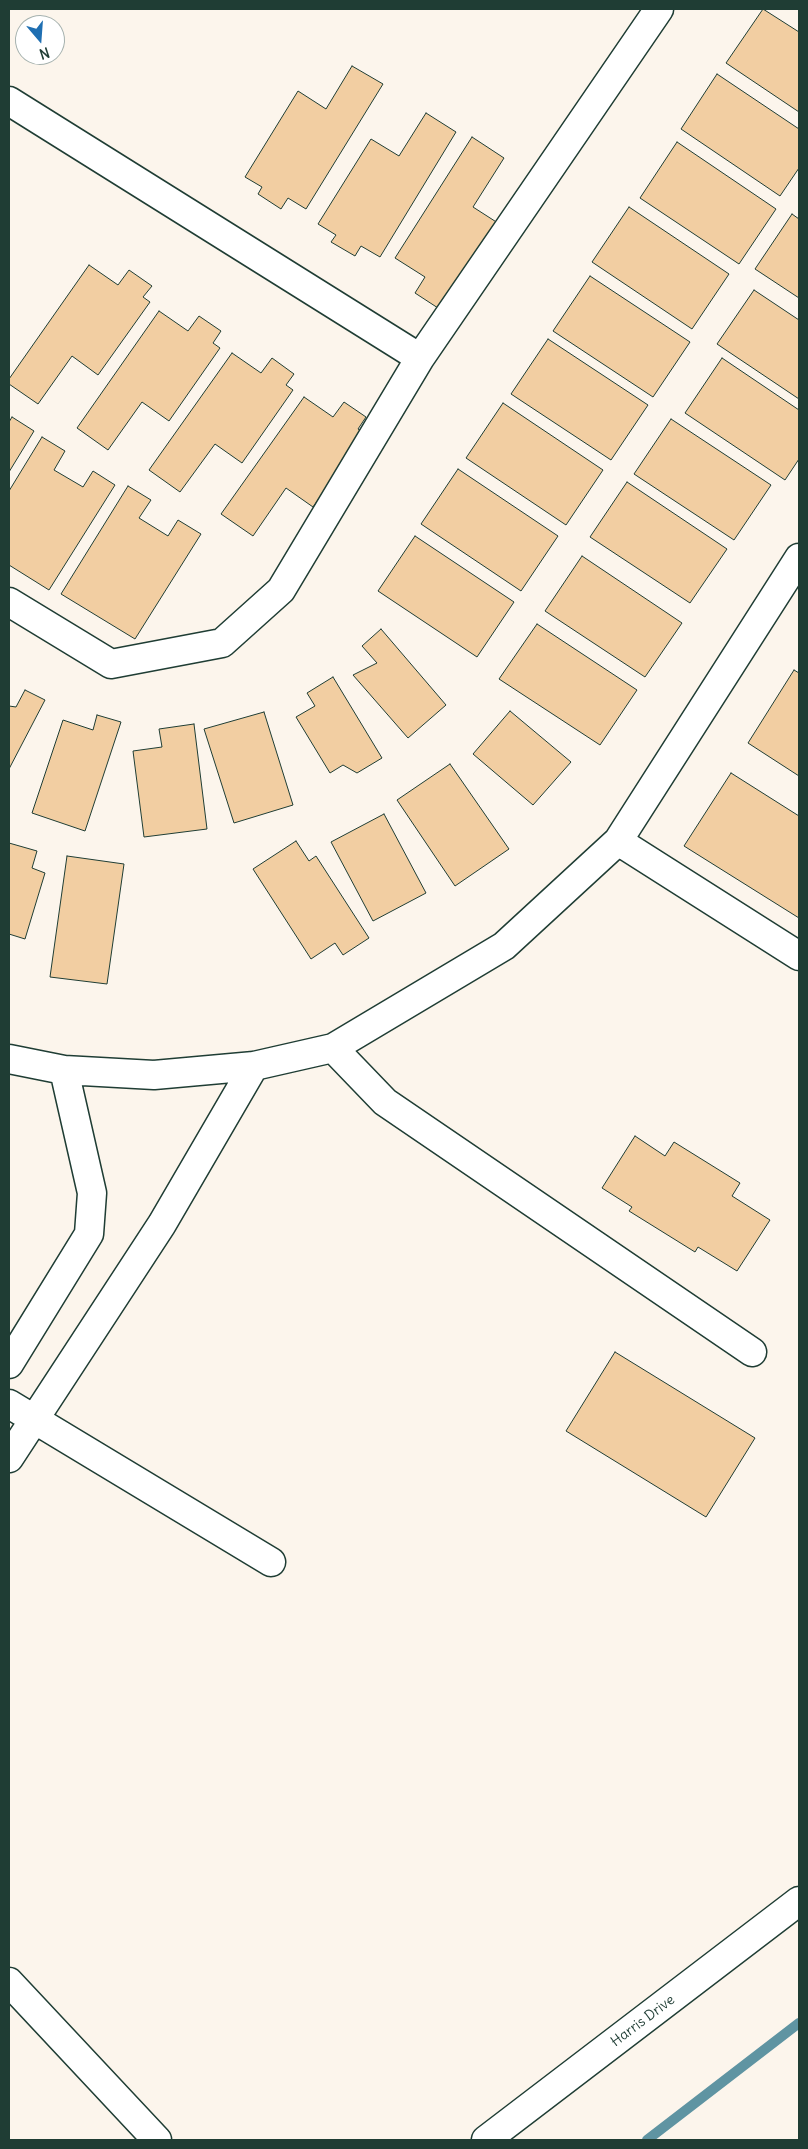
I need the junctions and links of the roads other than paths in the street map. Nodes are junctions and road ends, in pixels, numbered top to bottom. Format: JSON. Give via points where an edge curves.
{"nodes":[{"id":1,"x":659,"y":9,"type":"edge"},
{"id":2,"x":9,"y":100,"type":"edge"},
{"id":3,"x":420,"y":358,"type":"junction"},
{"id":4,"x":799,"y":558,"type":"edge"},
{"id":5,"x":9,"y":602,"type":"edge"},
{"id":6,"x":618,"y":841,"type":"junction"},
{"id":7,"x":799,"y":956,"type":"edge"},
{"id":8,"x":334,"y":1048,"type":"junction"},
{"id":9,"x":9,"y":1059,"type":"edge"},
{"id":10,"x":254,"y":1066,"type":"junction"},
{"id":11,"x":64,"y":1070,"type":"junction"},
{"id":12,"x":752,"y":1352,"type":"dead end"},
{"id":13,"x":9,"y":1364,"type":"edge"},
{"id":14,"x":9,"y":1404,"type":"edge"},
{"id":15,"x":34,"y":1419,"type":"junction"},
{"id":16,"x":9,"y":1458,"type":"edge"},
{"id":17,"x":272,"y":1562,"type":"dead end"},
{"id":18,"x":799,"y":1901,"type":"edge"},
{"id":19,"x":9,"y":1982,"type":"edge"},
{"id":20,"x":156,"y":2140,"type":"edge"},
{"id":21,"x":486,"y":2140,"type":"edge"}],
"edges":[{"from":1,"to":3,"type":"street"},
{"from":2,"to":3,"type":"street"},
{"from":3,"to":5,"type":"street","via":[[281,590],[222,643],[112,664]]},
{"from":4,"to":6,"type":"street"},
{"from":6,"to":7,"type":"street"},
{"from":6,"to":8,"type":"street","via":[[504,946]]},
{"from":8,"to":10,"type":"street"},
{"from":8,"to":12,"type":"street","via":[[385,1102]]},
{"from":9,"to":11,"type":"street"},
{"from":10,"to":11,"type":"street","via":[[154,1074]]},
{"from":10,"to":15,"type":"street","via":[[162,1224]]},
{"from":11,"to":13,"type":"street","via":[[92,1193],[89,1234]]},
{"from":14,"to":15,"type":"street"},
{"from":15,"to":16,"type":"street"},
{"from":15,"to":17,"type":"street"},
{"from":18,"to":21,"type":"street","name":"Harris Drive"},
{"from":19,"to":20,"type":"street"}]}
